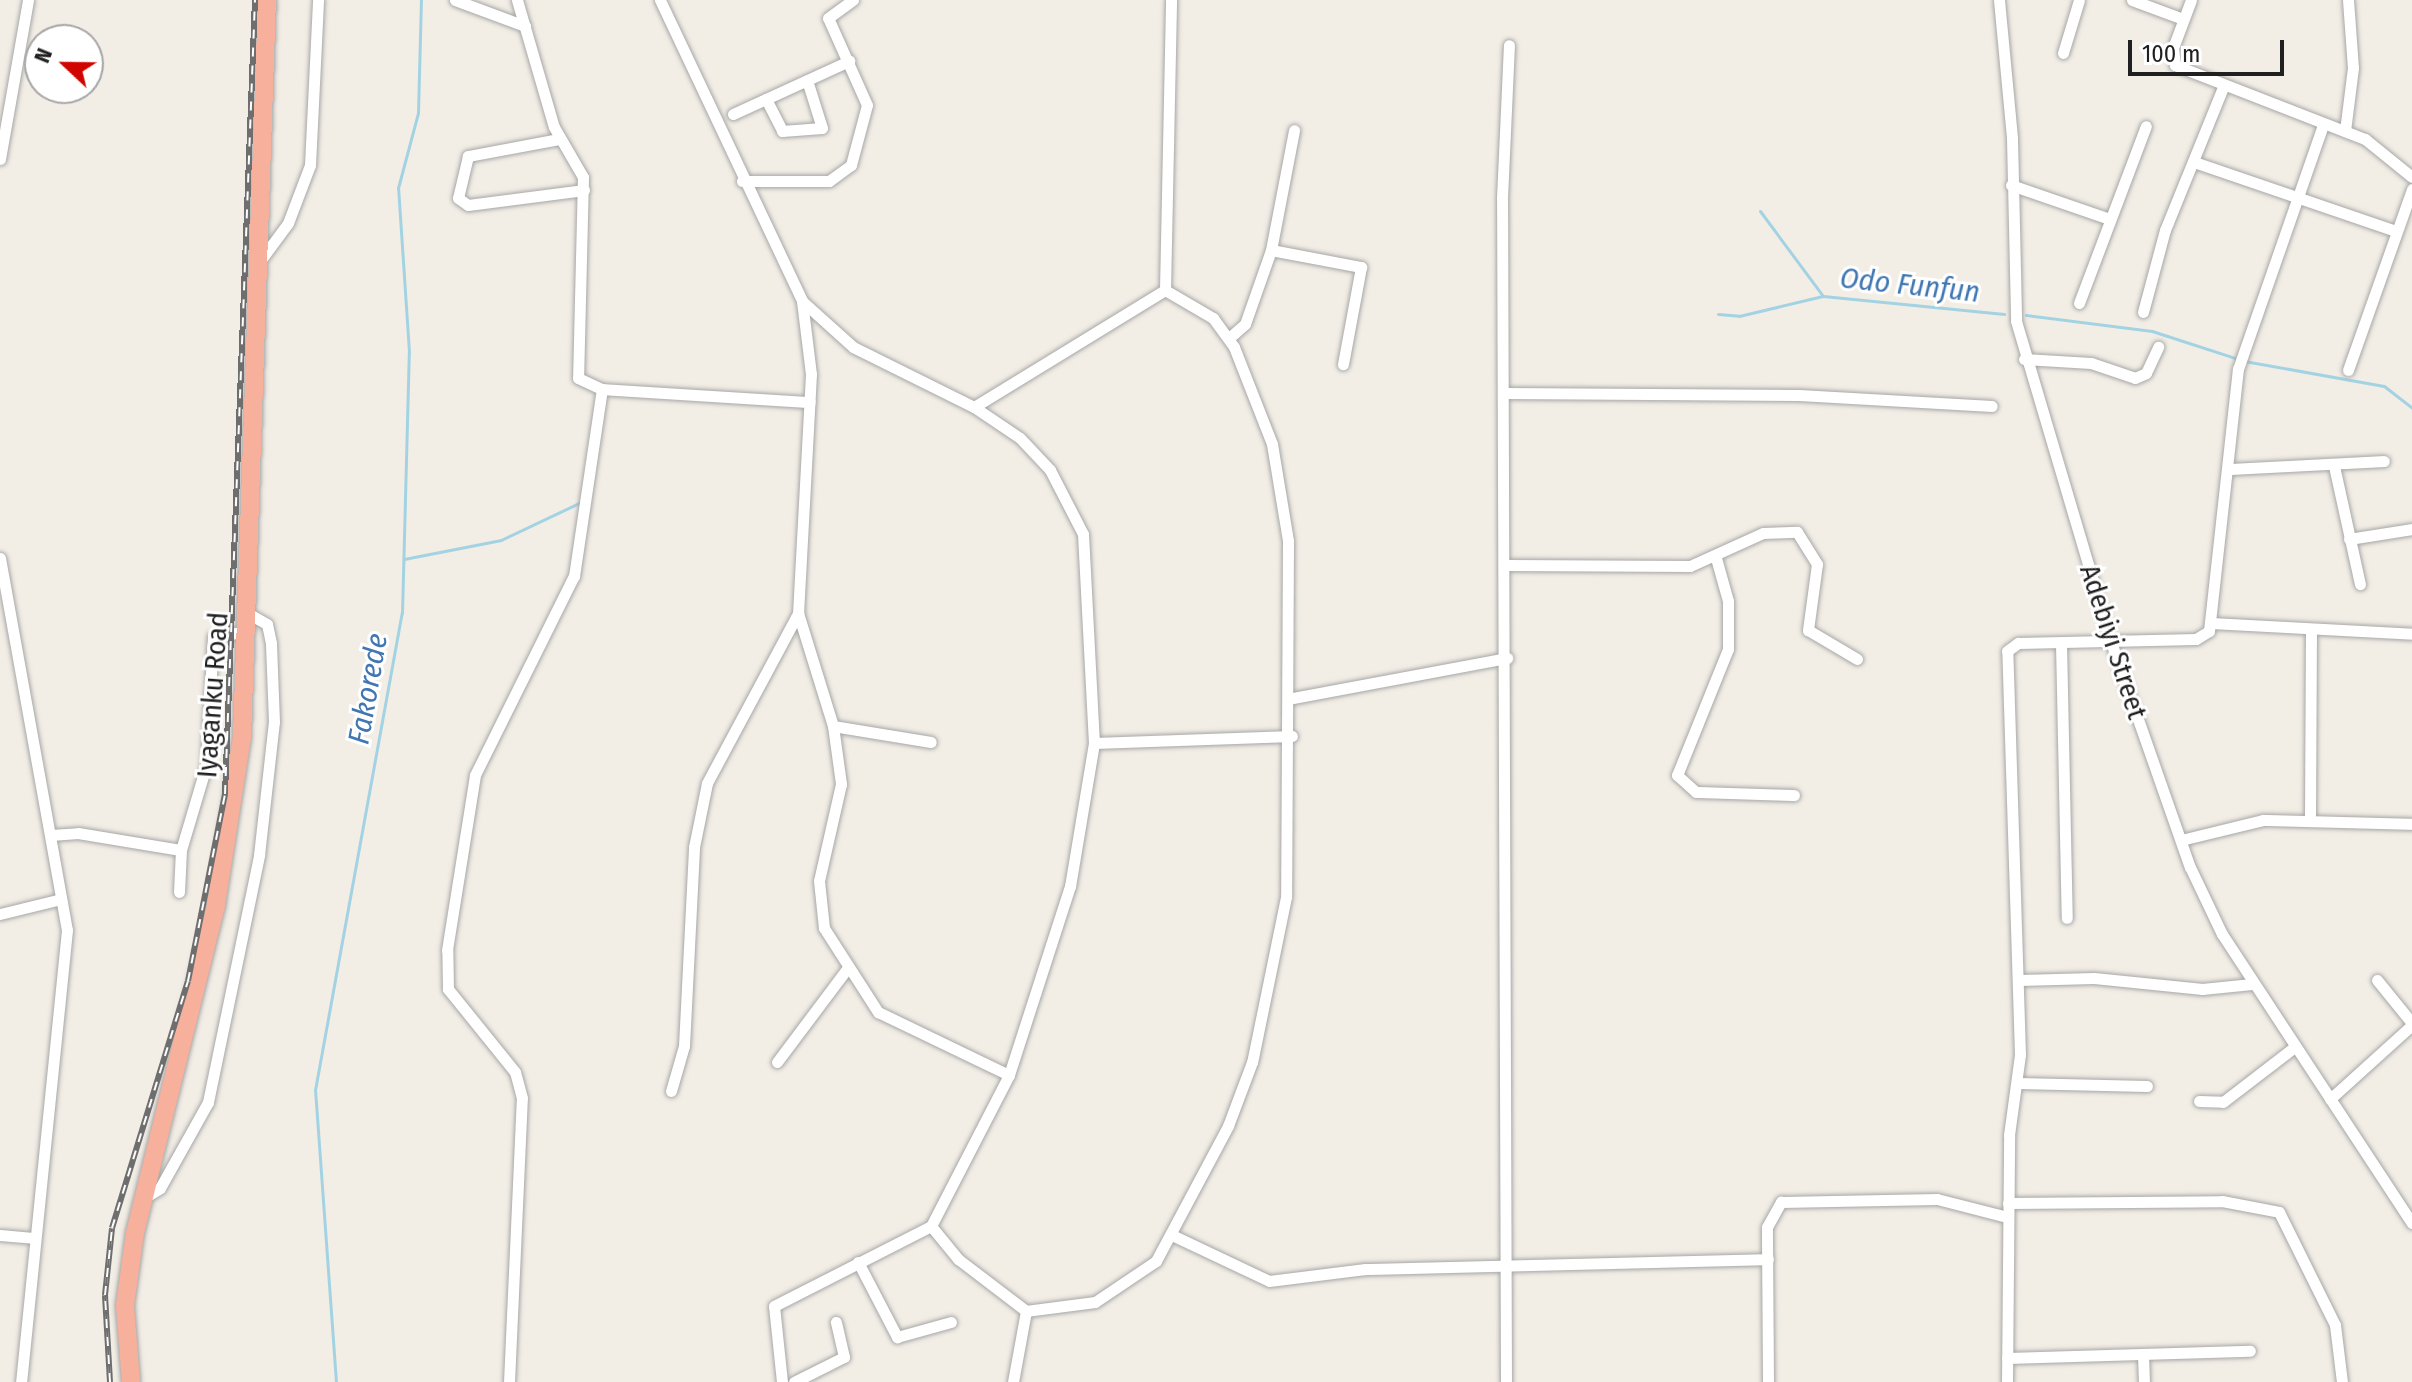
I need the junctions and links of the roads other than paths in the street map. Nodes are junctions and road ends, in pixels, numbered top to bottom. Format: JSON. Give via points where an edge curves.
{"nodes":[{"id":1,"x":28,"y":0,"type":"edge"},
{"id":2,"x":267,"y":0,"type":"edge"},
{"id":3,"x":318,"y":0,"type":"edge"},
{"id":4,"x":455,"y":0,"type":"edge"},
{"id":5,"x":517,"y":0,"type":"edge"},
{"id":6,"x":660,"y":0,"type":"edge"},
{"id":7,"x":853,"y":0,"type":"edge"},
{"id":8,"x":1171,"y":0,"type":"edge"},
{"id":9,"x":1999,"y":0,"type":"edge"},
{"id":10,"x":2079,"y":0,"type":"edge"},
{"id":11,"x":2132,"y":0,"type":"edge"},
{"id":12,"x":2191,"y":0,"type":"edge"},
{"id":13,"x":2348,"y":0,"type":"edge"},
{"id":14,"x":836,"y":3,"type":"edge"},
{"id":15,"x":2183,"y":19,"type":"junction"},
{"id":16,"x":525,"y":26,"type":"junction"},
{"id":17,"x":1509,"y":45,"type":"dead end"},
{"id":18,"x":2063,"y":53,"type":"dead end"},
{"id":19,"x":849,"y":61,"type":"junction"},
{"id":20,"x":0,"y":66,"type":"edge"},
{"id":21,"x":13,"y":68,"type":"junction"},
{"id":22,"x":807,"y":80,"type":"junction"},
{"id":23,"x":2223,"y":87,"type":"junction"},
{"id":24,"x":766,"y":99,"type":"junction"},
{"id":25,"x":733,"y":114,"type":"dead end"},
{"id":26,"x":2323,"y":125,"type":"junction"},
{"id":27,"x":2146,"y":126,"type":"dead end"},
{"id":28,"x":1294,"y":130,"type":"dead end"},
{"id":29,"x":2345,"y":131,"type":"junction"},
{"id":30,"x":559,"y":139,"type":"junction"},
{"id":31,"x":0,"y":159,"type":"edge"},
{"id":32,"x":2197,"y":163,"type":"junction"},
{"id":33,"x":2412,"y":177,"type":"edge"},
{"id":34,"x":742,"y":181,"type":"junction"},
{"id":35,"x":2011,"y":185,"type":"junction"},
{"id":36,"x":2412,"y":189,"type":"edge"},
{"id":37,"x":584,"y":190,"type":"junction"},
{"id":38,"x":2300,"y":197,"type":"junction"},
{"id":39,"x":2110,"y":219,"type":"junction"},
{"id":40,"x":2393,"y":230,"type":"junction"},
{"id":41,"x":1271,"y":250,"type":"junction"},
{"id":42,"x":260,"y":261,"type":"junction"},
{"id":43,"x":1165,"y":290,"type":"junction"},
{"id":44,"x":802,"y":301,"type":"junction"},
{"id":45,"x":2079,"y":303,"type":"dead end"},
{"id":46,"x":2143,"y":312,"type":"dead end"},
{"id":47,"x":1229,"y":338,"type":"junction"},
{"id":48,"x":2158,"y":347,"type":"dead end"},
{"id":49,"x":2024,"y":359,"type":"junction"},
{"id":50,"x":1343,"y":364,"type":"dead end"},
{"id":51,"x":2348,"y":370,"type":"dead end"},
{"id":52,"x":602,"y":389,"type":"junction"},
{"id":53,"x":1505,"y":393,"type":"junction"},
{"id":54,"x":810,"y":402,"type":"junction"},
{"id":55,"x":1992,"y":406,"type":"dead end"},
{"id":56,"x":974,"y":407,"type":"junction"},
{"id":57,"x":2384,"y":461,"type":"dead end"},
{"id":58,"x":2334,"y":466,"type":"junction"},
{"id":59,"x":2231,"y":469,"type":"junction"},
{"id":60,"x":2412,"y":529,"type":"edge"},
{"id":61,"x":2349,"y":539,"type":"junction"},
{"id":62,"x":0,"y":558,"type":"edge"},
{"id":63,"x":1716,"y":558,"type":"junction"},
{"id":64,"x":1508,"y":565,"type":"junction"},
{"id":65,"x":2360,"y":584,"type":"dead end"},
{"id":66,"x":798,"y":613,"type":"junction"},
{"id":67,"x":246,"y":622,"type":"junction"},
{"id":68,"x":2212,"y":623,"type":"junction"},
{"id":69,"x":2311,"y":632,"type":"junction"},
{"id":70,"x":2412,"y":634,"type":"edge"},
{"id":71,"x":2111,"y":642,"type":"junction"},
{"id":72,"x":2061,"y":643,"type":"junction"},
{"id":73,"x":1507,"y":658,"type":"junction"},
{"id":74,"x":1857,"y":659,"type":"dead end"},
{"id":75,"x":1293,"y":698,"type":"junction"},
{"id":76,"x":833,"y":726,"type":"junction"},
{"id":77,"x":1292,"y":736,"type":"junction"},
{"id":78,"x":931,"y":742,"type":"dead end"},
{"id":79,"x":1094,"y":743,"type":"junction"},
{"id":80,"x":1794,"y":795,"type":"dead end"},
{"id":81,"x":2310,"y":819,"type":"junction"},
{"id":82,"x":2412,"y":824,"type":"edge"},
{"id":83,"x":51,"y":835,"type":"junction"},
{"id":84,"x":2181,"y":840,"type":"junction"},
{"id":85,"x":181,"y":850,"type":"junction"},
{"id":86,"x":179,"y":892,"type":"dead end"},
{"id":87,"x":61,"y":899,"type":"junction"},
{"id":88,"x":0,"y":914,"type":"edge"},
{"id":89,"x":2067,"y":918,"type":"dead end"},
{"id":90,"x":846,"y":970,"type":"junction"},
{"id":91,"x":2019,"y":980,"type":"junction"},
{"id":92,"x":2377,"y":980,"type":"dead end"},
{"id":93,"x":2252,"y":984,"type":"junction"},
{"id":94,"x":2412,"y":1024,"type":"edge"},
{"id":95,"x":2293,"y":1048,"type":"junction"},
{"id":96,"x":777,"y":1062,"type":"dead end"},
{"id":97,"x":1009,"y":1075,"type":"junction"},
{"id":98,"x":2018,"y":1083,"type":"junction"},
{"id":99,"x":2147,"y":1086,"type":"dead end"},
{"id":100,"x":671,"y":1091,"type":"dead end"},
{"id":101,"x":2330,"y":1099,"type":"junction"},
{"id":102,"x":2199,"y":1101,"type":"dead end"},
{"id":103,"x":142,"y":1199,"type":"junction"},
{"id":104,"x":2008,"y":1203,"type":"junction"},
{"id":105,"x":2007,"y":1217,"type":"junction"},
{"id":106,"x":2412,"y":1223,"type":"edge"},
{"id":107,"x":931,"y":1226,"type":"junction"},
{"id":108,"x":0,"y":1235,"type":"edge"},
{"id":109,"x":1174,"y":1236,"type":"junction"},
{"id":110,"x":33,"y":1238,"type":"junction"},
{"id":111,"x":1768,"y":1259,"type":"junction"},
{"id":112,"x":858,"y":1262,"type":"junction"},
{"id":113,"x":1504,"y":1263,"type":"junction"},
{"id":114,"x":1026,"y":1311,"type":"junction"},
{"id":115,"x":836,"y":1322,"type":"dead end"},
{"id":116,"x":951,"y":1322,"type":"dead end"},
{"id":117,"x":2250,"y":1351,"type":"dead end"},
{"id":118,"x":2143,"y":1354,"type":"junction"},
{"id":119,"x":2007,"y":1358,"type":"junction"},
{"id":120,"x":21,"y":1382,"type":"edge"},
{"id":121,"x":131,"y":1382,"type":"edge"},
{"id":122,"x":509,"y":1382,"type":"edge"},
{"id":123,"x":782,"y":1382,"type":"edge"},
{"id":124,"x":794,"y":1382,"type":"edge"},
{"id":125,"x":1013,"y":1382,"type":"edge"},
{"id":126,"x":1506,"y":1382,"type":"edge"},
{"id":127,"x":1768,"y":1382,"type":"edge"},
{"id":128,"x":2007,"y":1382,"type":"edge"},
{"id":129,"x":2144,"y":1382,"type":"edge"},
{"id":130,"x":2342,"y":1382,"type":"edge"}],
"edges":[{"from":1,"to":21,"type":"street"},
{"from":2,"to":42,"type":"highway","name":"Iyaganku Road"},
{"from":3,"to":42,"type":"street","via":[[310,165],[288,223]]},
{"from":4,"to":16,"type":"street"},
{"from":5,"to":16,"type":"street"},
{"from":6,"to":34,"type":"street"},
{"from":7,"to":14,"type":"street"},
{"from":8,"to":43,"type":"street"},
{"from":9,"to":35,"type":"street","name":"Adebiyi Street"},
{"from":10,"to":18,"type":"street"},
{"from":11,"to":15,"type":"street"},
{"from":12,"to":15,"type":"street"},
{"from":13,"to":29,"type":"street","via":[[2353,68]]},
{"from":14,"to":19,"type":"street","via":[[828,18]]},
{"from":15,"to":23,"type":"street","via":[[2172,61]]},
{"from":16,"to":30,"type":"street"},
{"from":17,"to":53,"type":"street"},
{"from":19,"to":22,"type":"street"},
{"from":19,"to":34,"type":"street","via":[[867,105],[843,176]]},
{"from":20,"to":21,"type":"street"},
{"from":21,"to":31,"type":"street"},
{"from":22,"to":24,"type":"street"},
{"from":22,"to":24,"type":"street","via":[[822,128],[782,131]]},
{"from":23,"to":26,"type":"street"},
{"from":23,"to":32,"type":"street"},
{"from":24,"to":25,"type":"street"},
{"from":26,"to":29,"type":"street"},
{"from":26,"to":38,"type":"street"},
{"from":27,"to":39,"type":"street"},
{"from":28,"to":41,"type":"street"},
{"from":29,"to":33,"type":"street","via":[[2374,143]]},
{"from":30,"to":37,"type":"street","via":[[575,158]]},
{"from":30,"to":37,"type":"street","via":[[468,156],[458,198],[468,205]]},
{"from":32,"to":38,"type":"street"},
{"from":32,"to":46,"type":"street","via":[[2165,230]]},
{"from":34,"to":44,"type":"street"},
{"from":35,"to":39,"type":"street"},
{"from":35,"to":49,"type":"street","name":"Adebiyi Street","via":[[2013,285]]},
{"from":36,"to":40,"type":"street"},
{"from":37,"to":52,"type":"street","via":[[576,364],[582,384]]},
{"from":38,"to":40,"type":"street"},
{"from":38,"to":59,"type":"street","via":[[2238,369],[2225,463]]},
{"from":39,"to":45,"type":"street"},
{"from":40,"to":51,"type":"street"},
{"from":41,"to":47,"type":"street","via":[[1245,324]]},
{"from":41,"to":50,"type":"street","via":[[1361,267]]},
{"from":42,"to":67,"type":"highway","name":"Iyaganku Road"},
{"from":43,"to":47,"type":"street","via":[[1213,318]]},
{"from":43,"to":56,"type":"street"},
{"from":44,"to":54,"type":"street"},
{"from":44,"to":56,"type":"street","via":[[853,347]]},
{"from":47,"to":75,"type":"street","via":[[1261,407],[1282,481]]},
{"from":48,"to":49,"type":"street","via":[[2135,378],[2091,363]]},
{"from":49,"to":71,"type":"street","name":"Adebiyi Street"},
{"from":52,"to":54,"type":"street"},
{"from":52,"to":122,"type":"street","via":[[574,576],[475,775],[447,950],[448,989],[515,1072],[522,1098]]},
{"from":53,"to":55,"type":"street","via":[[1831,396]]},
{"from":53,"to":64,"type":"street"},
{"from":54,"to":66,"type":"street"},
{"from":56,"to":79,"type":"street","via":[[1036,452],[1078,518],[1090,584]]},
{"from":57,"to":58,"type":"street"},
{"from":58,"to":59,"type":"street"},
{"from":58,"to":61,"type":"street"},
{"from":59,"to":68,"type":"street"},
{"from":60,"to":61,"type":"street"},
{"from":61,"to":65,"type":"street"},
{"from":62,"to":83,"type":"street"},
{"from":63,"to":64,"type":"street","via":[[1690,566]]},
{"from":63,"to":74,"type":"street","via":[[1763,533],[1797,532],[1817,564],[1808,630]]},
{"from":63,"to":80,"type":"street","via":[[1728,601],[1728,649],[1677,775],[1696,792]]},
{"from":64,"to":73,"type":"street"},
{"from":66,"to":76,"type":"street"},
{"from":66,"to":100,"type":"street","via":[[707,783],[694,847],[684,1046]]},
{"from":67,"to":85,"type":"street","via":[[213,637],[206,766]]},
{"from":67,"to":103,"type":"highway","name":"Iyaganku Road","via":[[226,855]]},
{"from":67,"to":103,"type":"street","via":[[267,624],[271,643],[274,722],[259,855],[208,1102],[160,1188]]},
{"from":68,"to":69,"type":"street"},
{"from":68,"to":71,"type":"street","via":[[2196,639]]},
{"from":69,"to":70,"type":"street"},
{"from":69,"to":81,"type":"street"},
{"from":71,"to":72,"type":"street"},
{"from":71,"to":84,"type":"street","name":"Adebiyi Street"},
{"from":72,"to":89,"type":"street"},
{"from":72,"to":91,"type":"street","via":[[2018,643],[2006,655]]},
{"from":73,"to":75,"type":"street"},
{"from":73,"to":113,"type":"street"},
{"from":75,"to":77,"type":"street"},
{"from":76,"to":78,"type":"street"},
{"from":76,"to":90,"type":"street","via":[[840,803],[819,893],[824,928]]},
{"from":77,"to":79,"type":"street"},
{"from":77,"to":109,"type":"street","via":[[1286,897],[1267,1015],[1228,1126]]},
{"from":79,"to":97,"type":"street","via":[[1066,900]]},
{"from":81,"to":82,"type":"street"},
{"from":81,"to":84,"type":"street","via":[[2263,820]]},
{"from":83,"to":85,"type":"street","via":[[78,833]]},
{"from":83,"to":87,"type":"street"},
{"from":84,"to":93,"type":"street","name":"Adebiyi Street"},
{"from":85,"to":86,"type":"street"},
{"from":87,"to":88,"type":"street"},
{"from":87,"to":110,"type":"street","via":[[68,963]]},
{"from":90,"to":96,"type":"street"},
{"from":90,"to":97,"type":"street","via":[[887,1018]]},
{"from":91,"to":93,"type":"street","via":[[2094,978],[2202,989]]},
{"from":91,"to":98,"type":"street"},
{"from":92,"to":94,"type":"street"},
{"from":93,"to":95,"type":"street","name":"Adebiyi Street"},
{"from":94,"to":101,"type":"street"},
{"from":95,"to":101,"type":"street","name":"Adebiyi Street"},
{"from":95,"to":102,"type":"street","via":[[2223,1102]]},
{"from":97,"to":107,"type":"street"},
{"from":98,"to":99,"type":"street"},
{"from":98,"to":104,"type":"street"},
{"from":101,"to":106,"type":"street","name":"Adebiyi Street"},
{"from":103,"to":121,"type":"highway","name":"Iyaganku Road","via":[[125,1305]]},
{"from":104,"to":105,"type":"street"},
{"from":104,"to":130,"type":"street","via":[[2222,1201],[2279,1212],[2326,1302]]},
{"from":105,"to":111,"type":"street","via":[[1937,1199],[1792,1198],[1773,1213]]},
{"from":105,"to":119,"type":"street"},
{"from":107,"to":112,"type":"street"},
{"from":107,"to":114,"type":"street","via":[[958,1259]]},
{"from":108,"to":110,"type":"street"},
{"from":109,"to":113,"type":"street","via":[[1269,1281]]},
{"from":109,"to":114,"type":"street","via":[[1121,1291]]},
{"from":110,"to":120,"type":"street"},
{"from":111,"to":113,"type":"street"},
{"from":111,"to":127,"type":"street"},
{"from":112,"to":116,"type":"street","via":[[897,1337]]},
{"from":112,"to":123,"type":"street","via":[[774,1306]]},
{"from":113,"to":126,"type":"street"},
{"from":114,"to":125,"type":"street"},
{"from":115,"to":124,"type":"street","via":[[844,1357]]},
{"from":117,"to":118,"type":"street"},
{"from":118,"to":119,"type":"street"},
{"from":118,"to":129,"type":"street"},
{"from":119,"to":128,"type":"street"}]}
